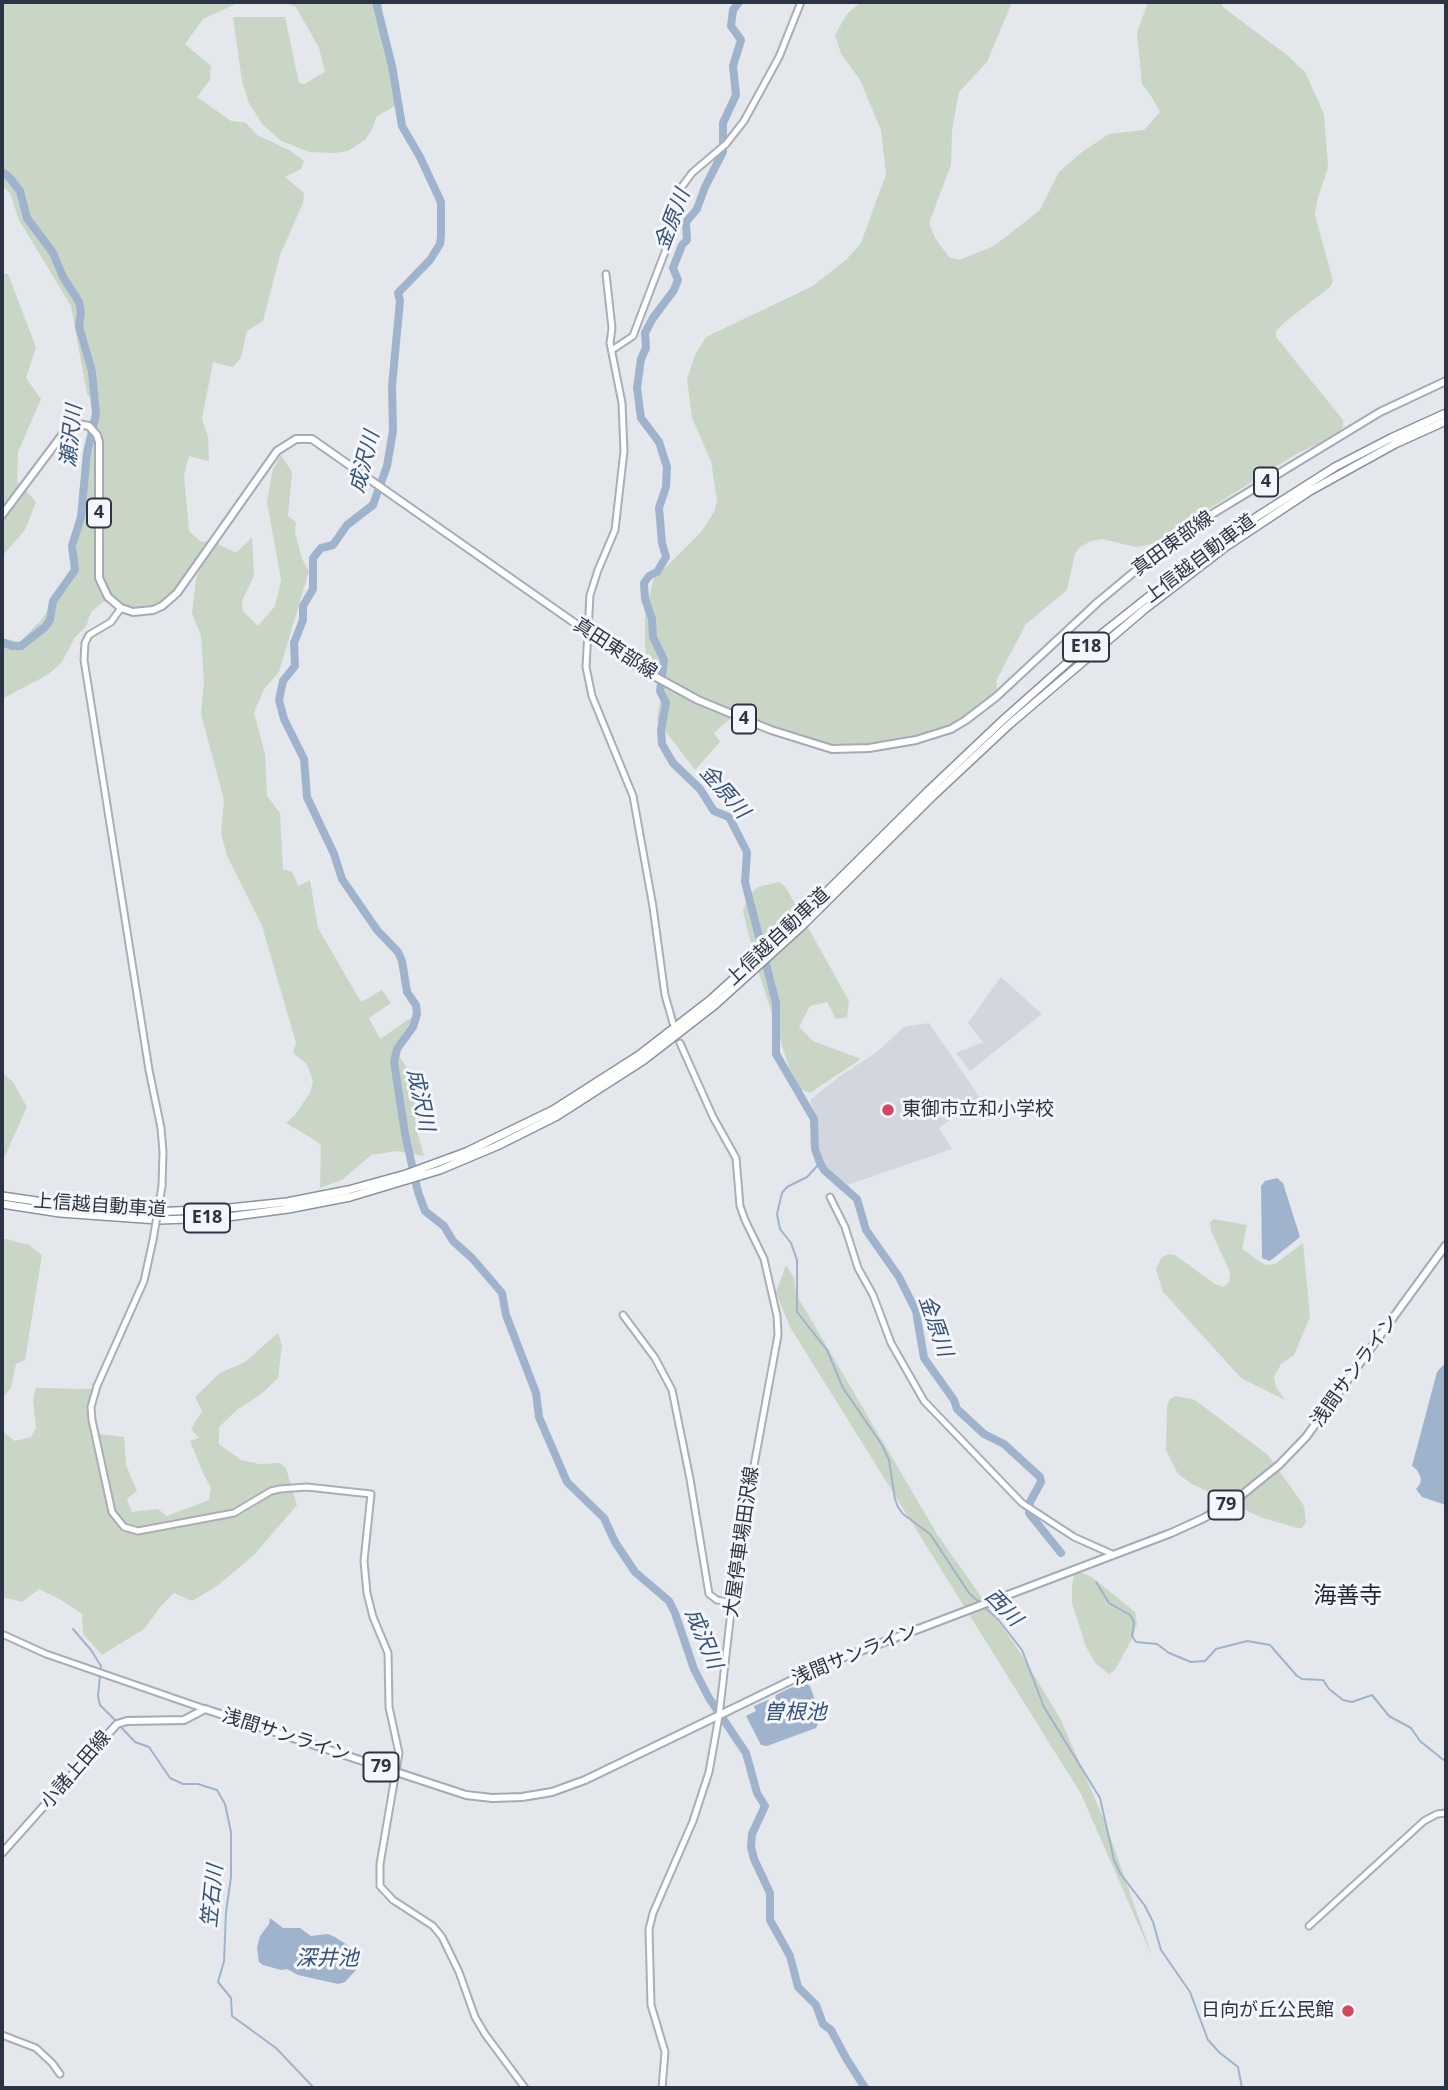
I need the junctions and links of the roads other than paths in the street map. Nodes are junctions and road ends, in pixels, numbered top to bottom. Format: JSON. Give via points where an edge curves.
{"nodes":[{"id":1,"x":801,"y":2,"type":"edge"},
{"id":2,"x":606,"y":274,"type":"dead end"},
{"id":3,"x":612,"y":350,"type":"junction"},
{"id":4,"x":1446,"y":381,"type":"edge"},
{"id":5,"x":1446,"y":413,"type":"edge"},
{"id":6,"x":1446,"y":421,"type":"edge"},
{"id":7,"x":2,"y":515,"type":"edge"},
{"id":8,"x":121,"y":608,"type":"junction"},
{"id":9,"x":589,"y":633,"type":"junction"},
{"id":10,"x":776,"y":946,"type":"junction"},
{"id":11,"x":673,"y":1023,"type":"dead end"},
{"id":12,"x":680,"y":1043,"type":"dead end"},
{"id":13,"x":407,"y":1177,"type":"junction"},
{"id":14,"x":2,"y":1196,"type":"edge"},
{"id":15,"x":830,"y":1197,"type":"dead end"},
{"id":16,"x":2,"y":1204,"type":"edge"},
{"id":17,"x":1446,"y":1245,"type":"edge"},
{"id":18,"x":623,"y":1315,"type":"dead end"},
{"id":19,"x":1112,"y":1554,"type":"junction"},
{"id":20,"x":733,"y":1603,"type":"junction"},
{"id":21,"x":2,"y":1634,"type":"edge"},
{"id":22,"x":205,"y":1709,"type":"junction"},
{"id":23,"x":721,"y":1713,"type":"junction"},
{"id":24,"x":398,"y":1773,"type":"junction"},
{"id":25,"x":1446,"y":1812,"type":"edge"},
{"id":26,"x":2,"y":1853,"type":"edge"},
{"id":27,"x":1309,"y":1926,"type":"dead end"},
{"id":28,"x":2,"y":2035,"type":"edge"},
{"id":29,"x":60,"y":2074,"type":"dead end"},
{"id":30,"x":526,"y":2088,"type":"edge"},
{"id":31,"x":662,"y":2088,"type":"edge"}],
"edges":[{"from":1,"to":3,"type":"street","via":[[779,57],[744,121],[672,200],[668,244],[633,336]]},
{"from":2,"to":3,"type":"street"},
{"from":3,"to":9,"type":"street","via":[[622,402],[624,451],[615,530],[590,595]]},
{"from":4,"to":9,"type":"main road","name":"真田東部線","number":"4","via":[[1380,412],[1204,519],[1098,602],[989,702],[951,729],[916,740],[845,750],[820,746],[698,700],[636,666]]},
{"from":5,"to":10,"type":"highway","name":"上信越自動車道","number":"E18","via":[[1325,473],[1158,589],[986,735]]},
{"from":6,"to":10,"type":"highway","name":"上信越自動車道","number":"E18","via":[[1310,491],[1145,609],[984,747]]},
{"from":7,"to":8,"type":"main road","number":"4","via":[[65,431],[77,424],[89,426],[97,435],[100,456],[99,578],[108,597]]},
{"from":8,"to":9,"type":"main road","name":"真田東部線","number":"4","via":[[144,612],[170,599],[277,451],[307,438],[319,442]]},
{"from":8,"to":24,"type":"street","bridge":true,"via":[[111,622],[89,635],[83,660],[163,1152],[162,1186],[144,1281],[91,1407],[112,1512],[124,1527],[138,1531],[233,1513],[280,1489],[371,1494],[365,1545],[367,1593],[388,1653]]},
{"from":9,"to":11,"type":"street","via":[[588,683],[633,796]]},
{"from":10,"to":13,"type":"highway","name":"上信越自動車道","number":"E18","via":[[594,1085],[523,1126]]},
{"from":12,"to":20,"type":"street","name":"大屋停車場田沢線","via":[[736,1158],[740,1206],[764,1259],[777,1316],[778,1335]]},
{"from":13,"to":14,"type":"highway","name":"上信越自動車道","number":"E18","via":[[319,1196],[220,1209],[123,1211]]},
{"from":13,"to":16,"type":"highway","name":"上信越自動車道","number":"E18","via":[[350,1197],[288,1209],[189,1219],[91,1217]]},
{"from":15,"to":19,"type":"street","via":[[891,1343],[932,1410],[1029,1507],[1074,1537]]},
{"from":17,"to":19,"type":"main road","name":"浅間サンライン","number":"79","via":[[1318,1422],[1279,1465],[1204,1518]]},
{"from":18,"to":20,"type":"street","via":[[672,1390],[709,1594]]},
{"from":19,"to":23,"type":"main road","name":"浅間サンライン","number":"79","via":[[837,1660]]},
{"from":20,"to":23,"type":"street","name":"大屋停車場田沢線"},
{"from":21,"to":22,"type":"street","name":"浅間サンライン"},
{"from":22,"to":24,"type":"main road","name":"浅間サンライン","number":"79"},
{"from":22,"to":26,"type":"main road","name":"小諸上田線","via":[[184,1720],[127,1721],[114,1726]]},
{"from":23,"to":24,"type":"main road","name":"浅間サンライン","number":"79","via":[[585,1780],[533,1796],[466,1795]]},
{"from":23,"to":31,"type":"street","name":"大屋停車場田沢線","via":[[705,1786],[649,1929],[651,2005],[666,2052]]},
{"from":24,"to":30,"type":"street","via":[[380,1886],[442,1937],[480,2025]]},
{"from":25,"to":27,"type":"street","via":[[1424,1821]]},
{"from":28,"to":29,"type":"street","via":[[36,2048]]}]}
